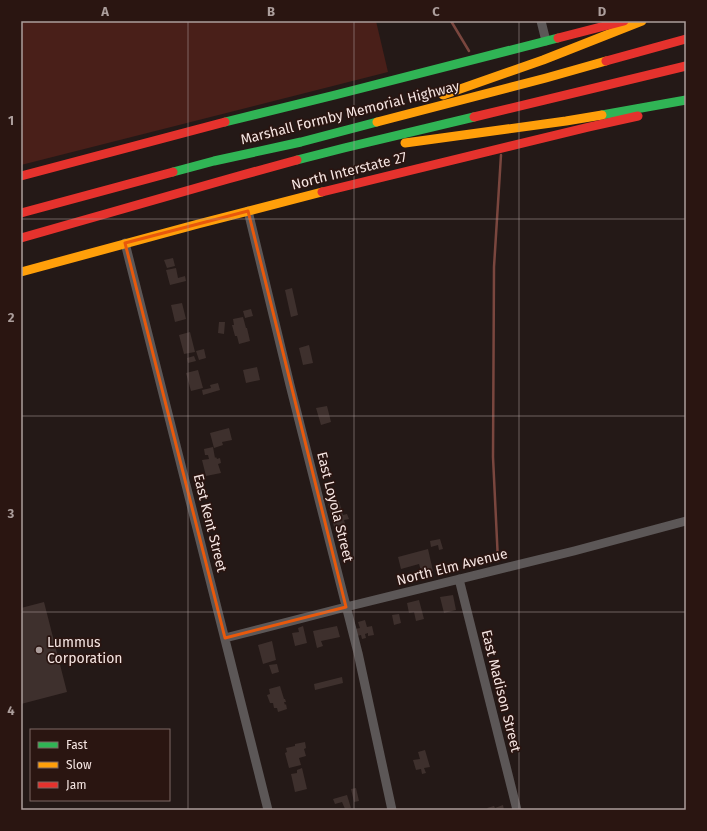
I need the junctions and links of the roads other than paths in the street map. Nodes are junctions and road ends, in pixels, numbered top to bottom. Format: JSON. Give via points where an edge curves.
{"nodes":[{"id":1,"x":541,"y":21,"type":"edge"},
{"id":2,"x":623,"y":21,"type":"edge"},
{"id":3,"x":642,"y":21,"type":"edge"},
{"id":4,"x":686,"y":39,"type":"edge"},
{"id":5,"x":546,"y":42,"type":"junction"},
{"id":6,"x":686,"y":66,"type":"edge"},
{"id":7,"x":686,"y":100,"type":"edge"},
{"id":8,"x":407,"y":105,"type":"dead end"},
{"id":9,"x":686,"y":105,"type":"edge"},
{"id":10,"x":342,"y":122,"type":"dead end"},
{"id":11,"x":344,"y":148,"type":"junction"},
{"id":12,"x":230,"y":158,"type":"junction"},
{"id":13,"x":21,"y":176,"type":"edge"},
{"id":14,"x":248,"y":211,"type":"junction"},
{"id":15,"x":21,"y":213,"type":"edge"},
{"id":16,"x":21,"y":238,"type":"edge"},
{"id":17,"x":125,"y":243,"type":"junction"},
{"id":18,"x":21,"y":272,"type":"edge"},
{"id":19,"x":686,"y":521,"type":"edge"},
{"id":20,"x":459,"y":579,"type":"junction"},
{"id":21,"x":346,"y":607,"type":"junction"},
{"id":22,"x":225,"y":638,"type":"junction"},
{"id":23,"x":268,"y":810,"type":"edge"},
{"id":24,"x":392,"y":810,"type":"edge"},
{"id":25,"x":517,"y":810,"type":"edge"}],
"edges":[{"from":1,"to":5,"type":"street"},
{"from":2,"to":5,"type":"main road"},
{"from":3,"to":8,"type":"main road","via":[[492,79]]},
{"from":4,"to":12,"type":"main road","name":"Marshall Formby Memorial Highway","via":[[301,142]]},
{"from":5,"to":13,"type":"main road"},
{"from":6,"to":11,"type":"main road"},
{"from":7,"to":11,"type":"main road","via":[[566,121],[380,146]]},
{"from":9,"to":14,"type":"main road","name":"North Interstate 27"},
{"from":10,"to":12,"type":"main road","via":[[257,146]]},
{"from":11,"to":16,"type":"main road"},
{"from":12,"to":15,"type":"main road","name":"Marshall Formby Memorial Highway"},
{"from":14,"to":17,"type":"main road","name":"North Interstate 27"},
{"from":14,"to":21,"type":"street","name":"East Loyola Street"},
{"from":17,"to":18,"type":"main road","name":"North Interstate 27"},
{"from":17,"to":22,"type":"street","name":"East Kent Street"},
{"from":19,"to":20,"type":"street","name":"North Elm Avenue"},
{"from":20,"to":21,"type":"street","name":"North Elm Avenue"},
{"from":20,"to":25,"type":"street","name":"East Madison Street"},
{"from":21,"to":22,"type":"street","name":"North Elm Avenue"},
{"from":21,"to":24,"type":"street","name":"East Loyola Street"},
{"from":22,"to":23,"type":"street","name":"East Kent Street"}]}
